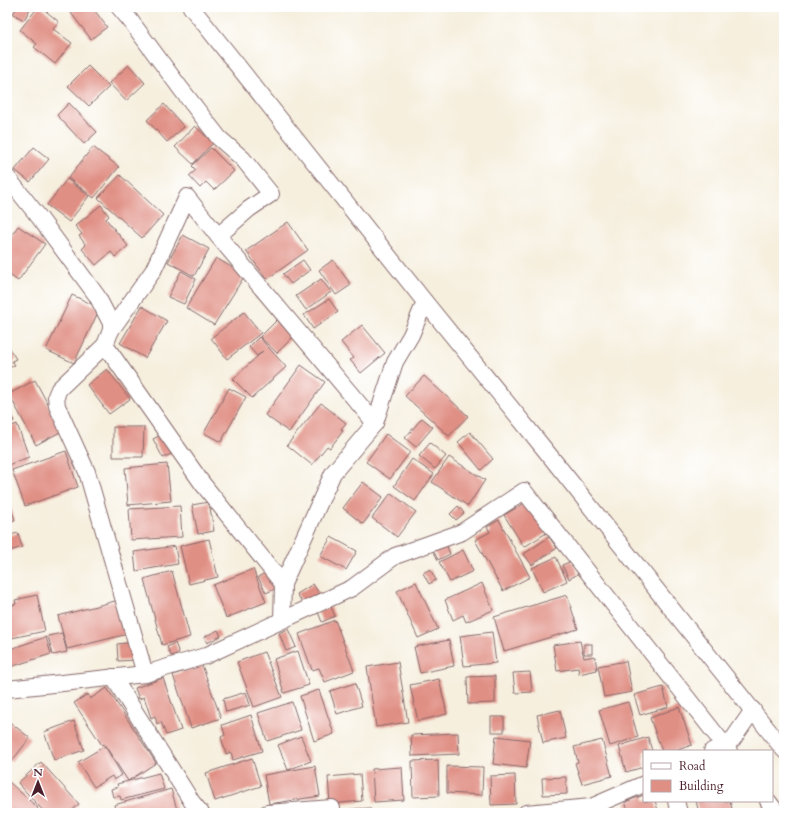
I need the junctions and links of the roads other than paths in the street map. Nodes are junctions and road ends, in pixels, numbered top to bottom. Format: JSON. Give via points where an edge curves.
{"nodes":[{"id":1,"x":118,"y":7,"type":"edge"},
{"id":2,"x":191,"y":7,"type":"edge"},
{"id":3,"x":7,"y":177,"type":"edge"},
{"id":4,"x":218,"y":236,"type":"junction"},
{"id":5,"x":425,"y":302,"type":"junction"},
{"id":6,"x":111,"y":330,"type":"junction"},
{"id":7,"x":105,"y":345,"type":"junction"},
{"id":8,"x":375,"y":423,"type":"junction"},
{"id":9,"x":283,"y":584,"type":"junction"},
{"id":10,"x":282,"y":620,"type":"junction"},
{"id":11,"x":145,"y":674,"type":"junction"},
{"id":12,"x":113,"y":677,"type":"junction"},
{"id":13,"x":7,"y":689,"type":"edge"},
{"id":14,"x":753,"y":710,"type":"junction"},
{"id":15,"x":722,"y":749,"type":"edge"},
{"id":16,"x":784,"y":750,"type":"edge"},
{"id":17,"x":643,"y":784,"type":"edge"},
{"id":18,"x":676,"y":802,"type":"edge"},
{"id":19,"x":769,"y":802,"type":"edge"},
{"id":20,"x":332,"y":808,"type":"dead end"},
{"id":21,"x":201,"y":813,"type":"edge"},
{"id":22,"x":267,"y":813,"type":"edge"},
{"id":23,"x":526,"y":813,"type":"edge"},
{"id":24,"x":679,"y":813,"type":"edge"},
{"id":25,"x":777,"y":813,"type":"edge"}],
"edges":[{"from":1,"to":4,"type":"street","via":[[219,138],[243,158],[271,194]]},
{"from":2,"to":5,"type":"street"},
{"from":3,"to":6,"type":"street","via":[[97,296],[111,323]]},
{"from":4,"to":6,"type":"street","via":[[187,197],[152,271]]},
{"from":4,"to":8,"type":"street"},
{"from":5,"to":8,"type":"street","via":[[411,336],[395,362]]},
{"from":5,"to":14,"type":"street"},
{"from":6,"to":7,"type":"street"},
{"from":7,"to":9,"type":"street","via":[[202,483]]},
{"from":7,"to":11,"type":"street","via":[[59,389],[56,396],[57,406],[87,472]]},
{"from":8,"to":9,"type":"street","via":[[333,473]]},
{"from":9,"to":10,"type":"street"},
{"from":10,"to":11,"type":"street","via":[[205,656]]},
{"from":10,"to":15,"type":"street","via":[[352,588],[396,556],[462,532],[524,491]]},
{"from":11,"to":12,"type":"street"},
{"from":12,"to":13,"type":"street"},
{"from":12,"to":21,"type":"street"},
{"from":14,"to":15,"type":"street","via":[[733,739]]},
{"from":14,"to":16,"type":"street"},
{"from":17,"to":23,"type":"street","via":[[591,807]]},
{"from":18,"to":24,"type":"street"},
{"from":19,"to":25,"type":"street"},
{"from":20,"to":22,"type":"street"}]}
